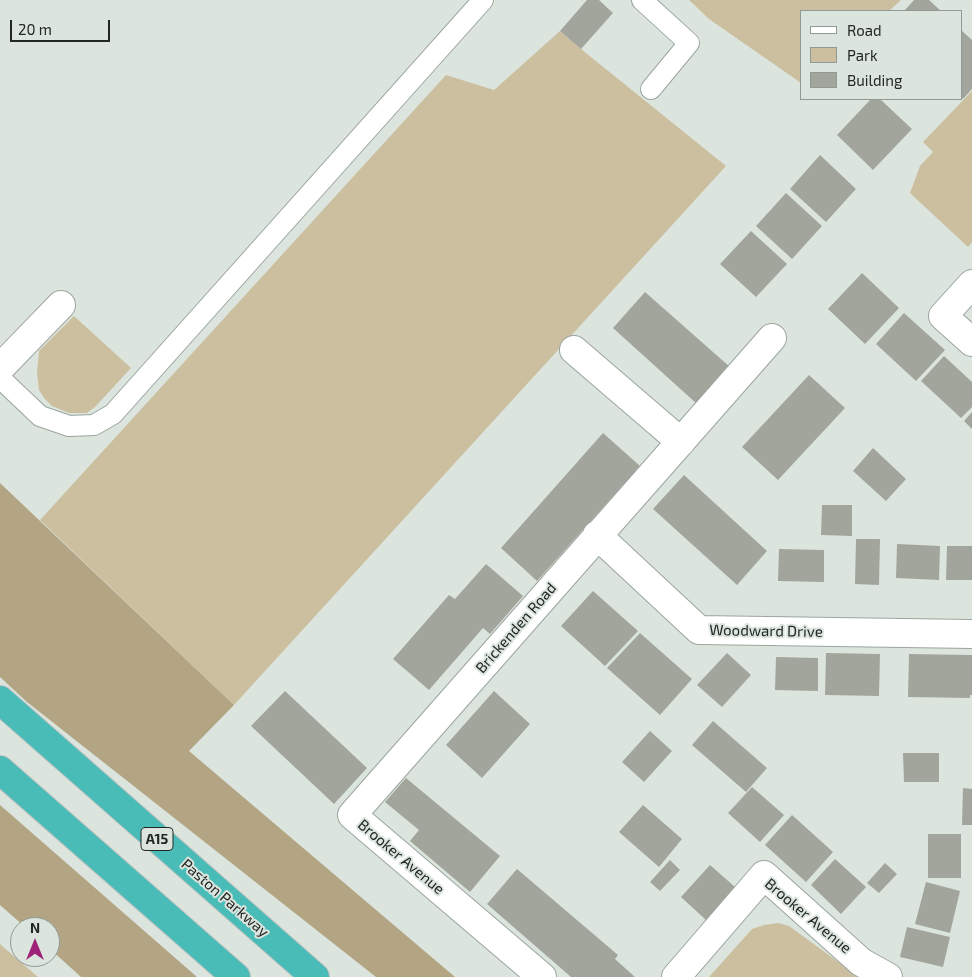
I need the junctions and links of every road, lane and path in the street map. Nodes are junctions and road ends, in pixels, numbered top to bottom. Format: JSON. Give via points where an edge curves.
{"nodes":[{"id":1,"x":483,"y":0,"type":"edge"},
{"id":2,"x":642,"y":0,"type":"edge"},
{"id":3,"x":650,"y":89,"type":"dead end"},
{"id":4,"x":972,"y":284,"type":"edge"},
{"id":5,"x":61,"y":305,"type":"dead end"},
{"id":6,"x":772,"y":338,"type":"dead end"},
{"id":7,"x":972,"y":342,"type":"edge"},
{"id":8,"x":574,"y":350,"type":"dead end"},
{"id":9,"x":0,"y":368,"type":"edge"},
{"id":10,"x":0,"y":378,"type":"edge"},
{"id":11,"x":681,"y":442,"type":"junction"},
{"id":12,"x":596,"y":536,"type":"junction"},
{"id":13,"x":972,"y":634,"type":"edge"},
{"id":14,"x":0,"y":700,"type":"edge"},
{"id":15,"x":0,"y":770,"type":"edge"},
{"id":16,"x":352,"y":815,"type":"joint"},
{"id":17,"x":236,"y":977,"type":"edge"},
{"id":18,"x":315,"y":977,"type":"edge"},
{"id":19,"x":542,"y":977,"type":"edge"},
{"id":20,"x":676,"y":977,"type":"edge"},
{"id":21,"x":888,"y":977,"type":"edge"}],
"edges":[{"from":1,"to":10,"type":"lane","via":[[113,414],[94,425],[70,426],[40,416]]},
{"from":2,"to":3,"type":"lane","via":[[689,42]]},
{"from":4,"to":7,"type":"street","via":[[944,316]]},
{"from":5,"to":9,"type":"street"},
{"from":6,"to":11,"type":"street","name":"Brickenden Road"},
{"from":8,"to":11,"type":"street"},
{"from":11,"to":12,"type":"street","name":"Brickenden Road"},
{"from":12,"to":13,"type":"street","name":"Woodward Drive","via":[[700,630]]},
{"from":12,"to":16,"type":"street","name":"Brickenden Road"},
{"from":14,"to":18,"type":"highway","name":"Paston Parkway","number":"A15"},
{"from":15,"to":17,"type":"highway"},
{"from":16,"to":19,"type":"street","name":"Brooker Avenue"},
{"from":20,"to":21,"type":"street","name":"Brooker Avenue","via":[[764,876],[861,962]]}]}
